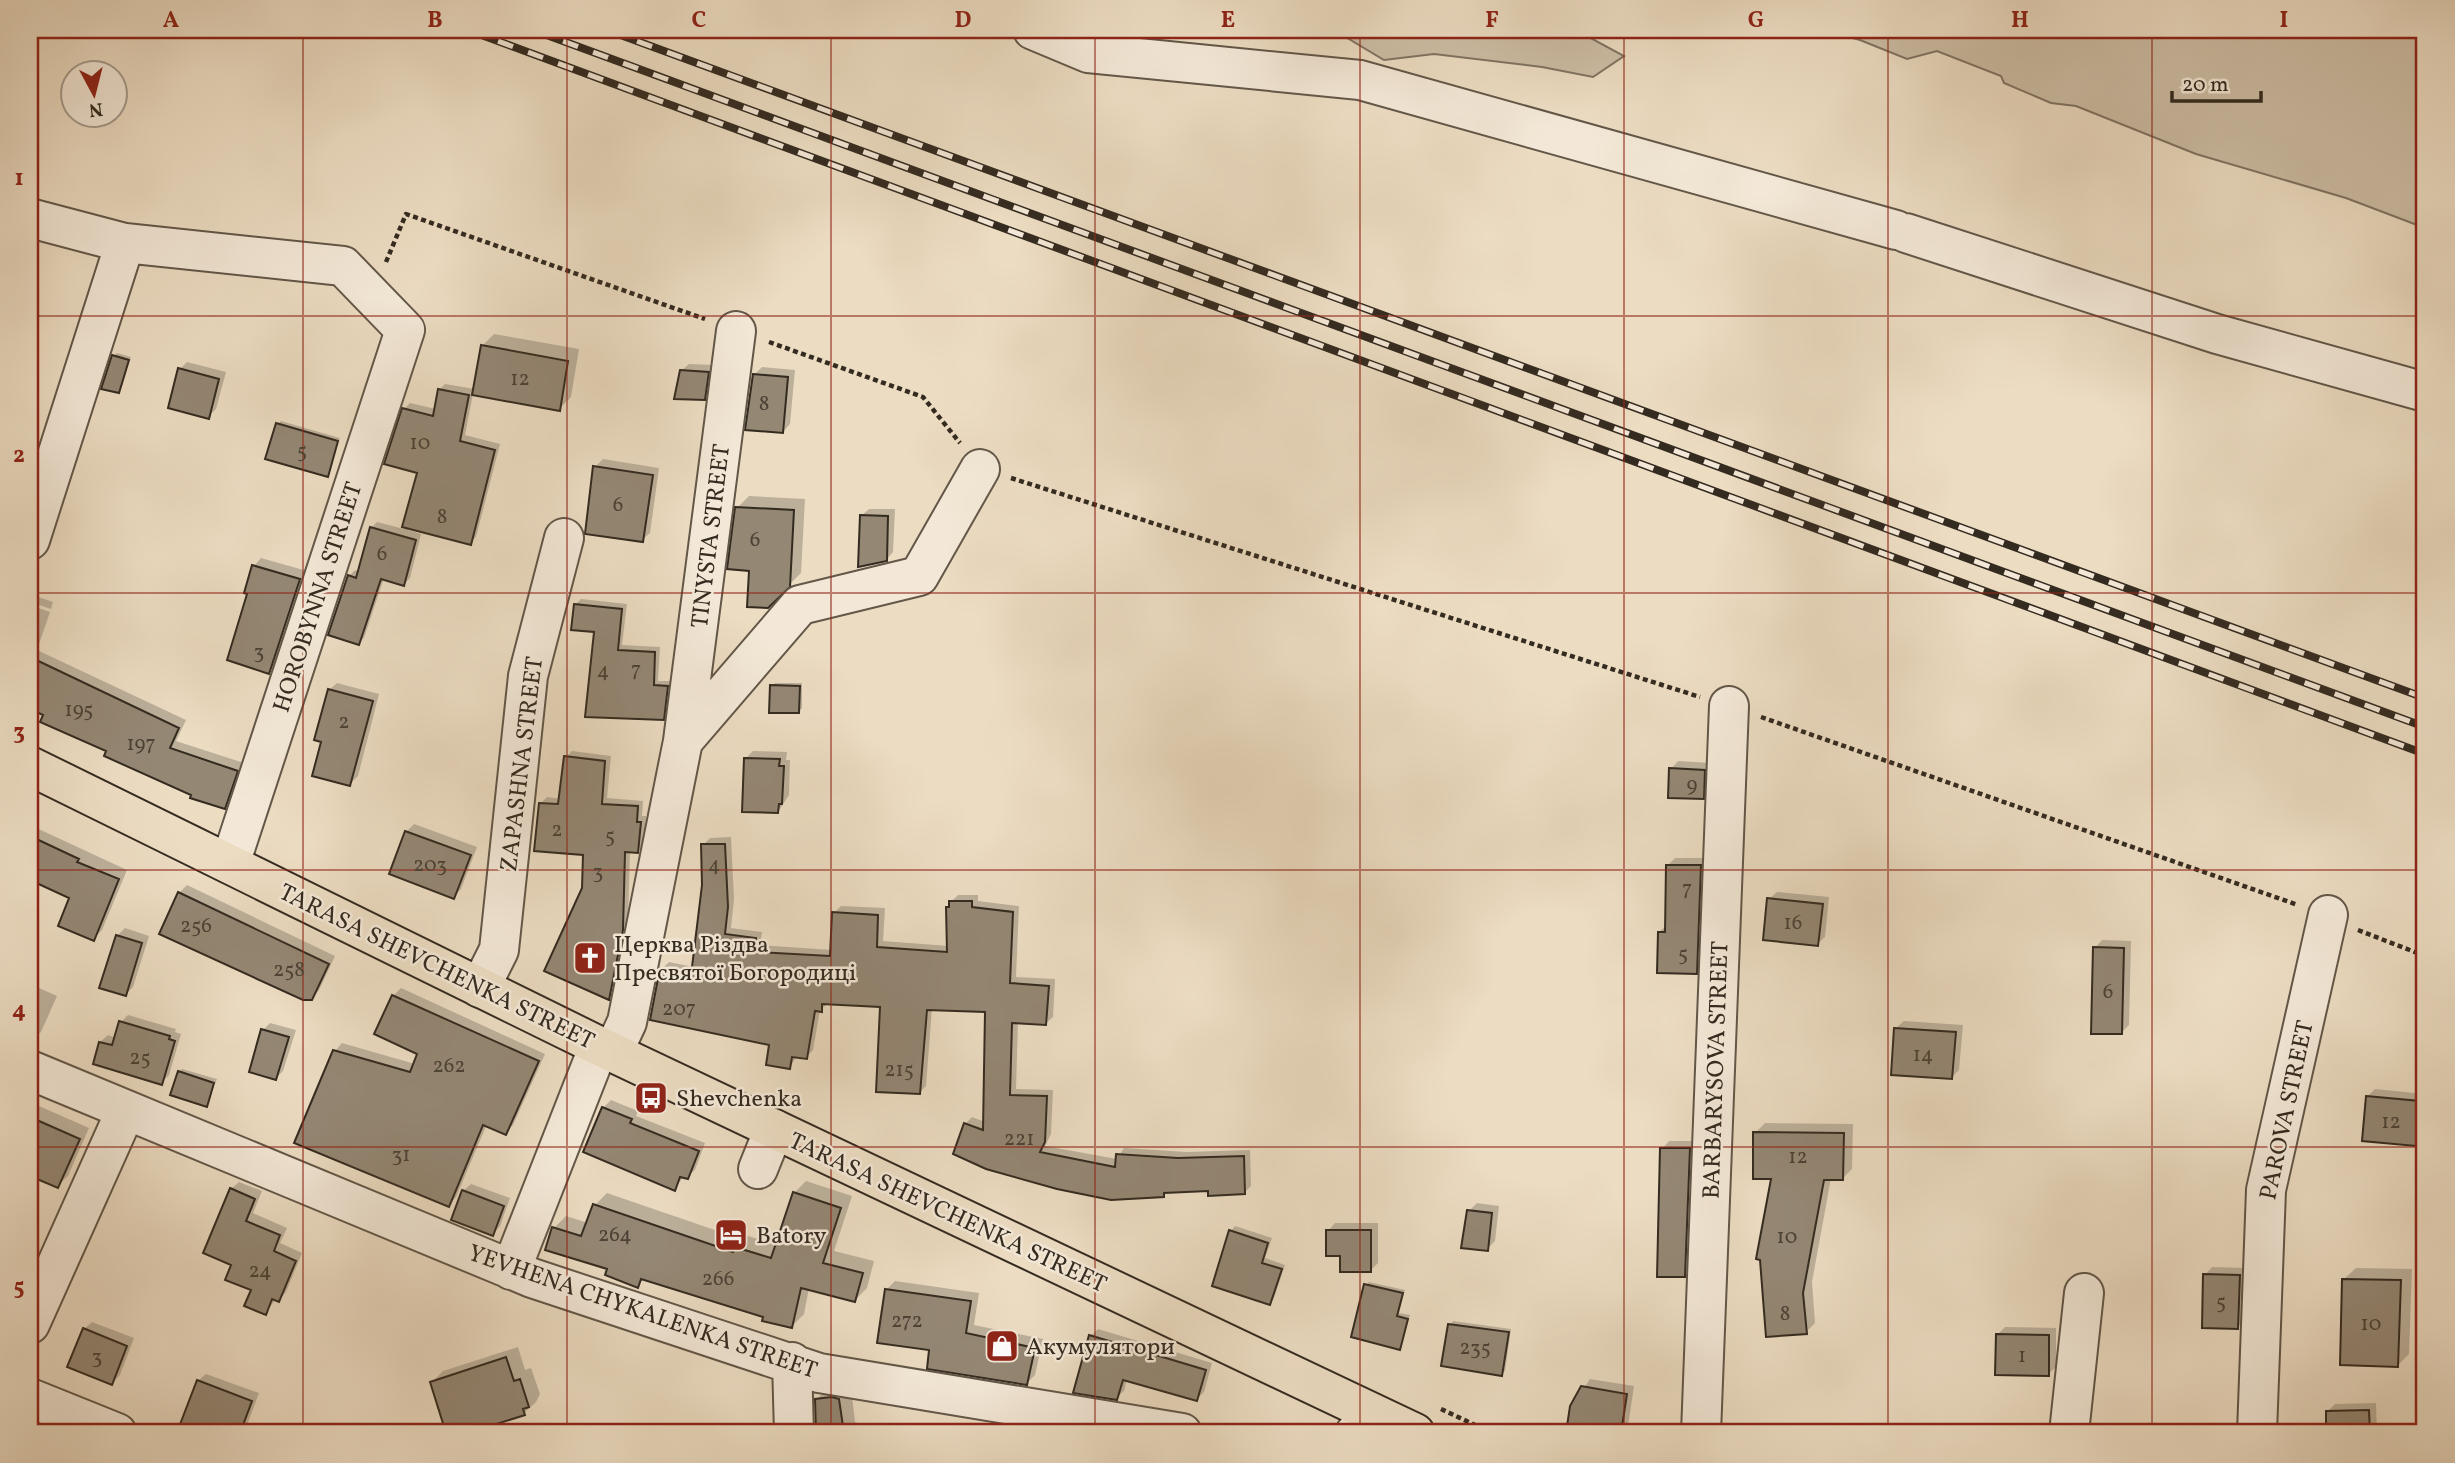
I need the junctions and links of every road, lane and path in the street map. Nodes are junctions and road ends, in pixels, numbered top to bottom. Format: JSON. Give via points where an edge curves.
{"nodes":[{"id":1,"x":1033,"y":30,"type":"edge"},
{"id":2,"x":30,"y":218,"type":"edge"},
{"id":3,"x":125,"y":243,"type":"junction"},
{"id":4,"x":372,"y":295,"type":"junction"},
{"id":5,"x":736,"y":331,"type":"junction"},
{"id":6,"x":2425,"y":393,"type":"edge"},
{"id":7,"x":980,"y":468,"type":"junction"},
{"id":8,"x":564,"y":538,"type":"dead end"},
{"id":9,"x":30,"y":540,"type":"edge"},
{"id":10,"x":1729,"y":706,"type":"junction"},
{"id":11,"x":683,"y":741,"type":"junction"},
{"id":12,"x":30,"y":766,"type":"edge"},
{"id":13,"x":230,"y":864,"type":"junction"},
{"id":14,"x":2328,"y":915,"type":"junction"},
{"id":15,"x":2425,"y":956,"type":"edge"},
{"id":16,"x":480,"y":988,"type":"junction"},
{"id":17,"x":606,"y":1049,"type":"junction"},
{"id":18,"x":30,"y":1070,"type":"edge"},
{"id":19,"x":126,"y":1110,"type":"junction"},
{"id":20,"x":774,"y":1129,"type":"junction"},
{"id":21,"x":758,"y":1169,"type":"dead end"},
{"id":22,"x":512,"y":1270,"type":"junction"},
{"id":23,"x":2084,"y":1293,"type":"dead end"},
{"id":24,"x":30,"y":1324,"type":"edge"},
{"id":25,"x":792,"y":1362,"type":"junction"},
{"id":26,"x":30,"y":1398,"type":"edge"},
{"id":27,"x":1406,"y":1429,"type":"edge"},
{"id":28,"x":117,"y":1433,"type":"edge"},
{"id":29,"x":794,"y":1433,"type":"edge"},
{"id":30,"x":1182,"y":1433,"type":"edge"},
{"id":31,"x":1355,"y":1433,"type":"edge"},
{"id":32,"x":1701,"y":1433,"type":"edge"},
{"id":33,"x":2069,"y":1433,"type":"edge"},
{"id":34,"x":2257,"y":1433,"type":"edge"}],
"edges":[{"from":1,"to":6,"type":"street","via":[[1088,53],[1360,80],[1901,231],[2217,334]]},
{"from":2,"to":3,"type":"street"},
{"from":3,"to":4,"type":"street","via":[[343,266]]},
{"from":3,"to":9,"type":"street"},
{"from":4,"to":5,"type":"path","via":[[406,214]]},
{"from":4,"to":13,"type":"street","name":"HOROBYNNA STREET","via":[[405,330]]},
{"from":5,"to":7,"type":"path","via":[[923,397]]},
{"from":5,"to":11,"type":"street","name":"TINYSTA STREET"},
{"from":7,"to":10,"type":"path"},
{"from":7,"to":11,"type":"street","name":"TINYSTA STREET","via":[[919,576],[800,605]]},
{"from":8,"to":16,"type":"street","name":"ZAPASHNA STREET","via":[[528,676],[499,950]]},
{"from":10,"to":14,"type":"path"},
{"from":10,"to":32,"type":"street","name":"BARBARYSOVA STREET"},
{"from":11,"to":17,"type":"street","name":"TINYSTA STREET","via":[[627,1022]]},
{"from":12,"to":13,"type":"main road","name":"TARASA SHEVCHENKA STREET"},
{"from":13,"to":16,"type":"main road","name":"TARASA SHEVCHENKA STREET"},
{"from":14,"to":15,"type":"path","via":[[2373,938]]},
{"from":14,"to":34,"type":"street","name":"PAROVA STREET","via":[[2266,1189]]},
{"from":16,"to":17,"type":"main road","name":"TARASA SHEVCHENKA STREET"},
{"from":17,"to":20,"type":"main road","name":"TARASA SHEVCHENKA STREET"},
{"from":17,"to":22,"type":"street","name":"TINYSTA STREET"},
{"from":18,"to":19,"type":"street","name":"YEVHENA CHYKALENKA STREET"},
{"from":19,"to":22,"type":"street","name":"YEVHENA CHYKALENKA STREET"},
{"from":19,"to":24,"type":"street"},
{"from":20,"to":21,"type":"street"},
{"from":20,"to":27,"type":"main road","name":"TARASA SHEVCHENKA STREET"},
{"from":22,"to":25,"type":"street","name":"YEVHENA CHYKALENKA STREET"},
{"from":23,"to":33,"type":"street"},
{"from":25,"to":29,"type":"street"},
{"from":25,"to":30,"type":"street","name":"YEVHENA CHYKALENKA STREET","via":[[819,1373]]},
{"from":26,"to":28,"type":"street"},
{"from":27,"to":31,"type":"street"}]}
